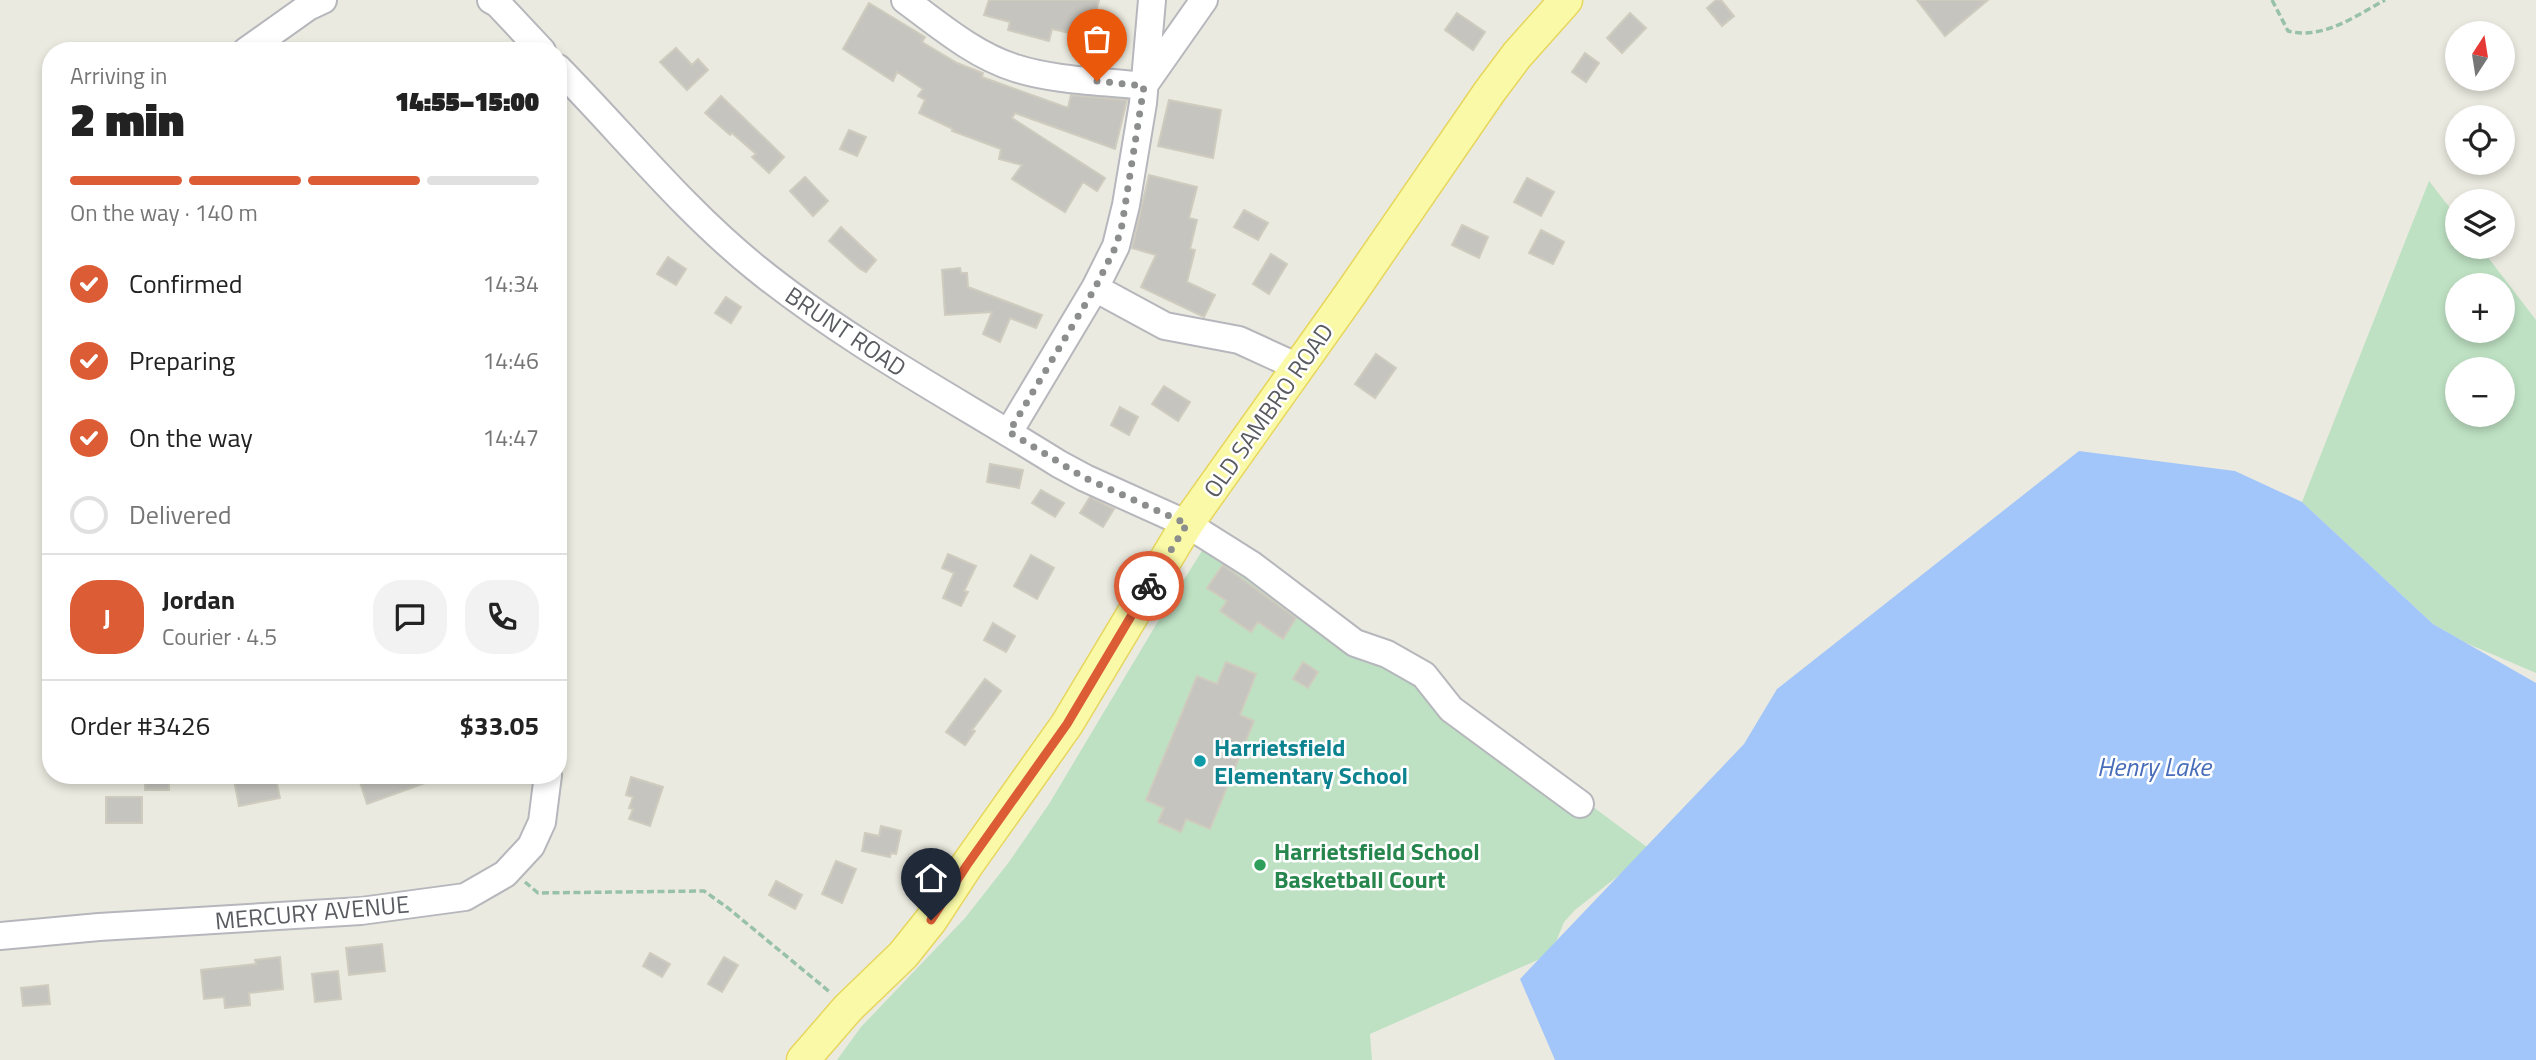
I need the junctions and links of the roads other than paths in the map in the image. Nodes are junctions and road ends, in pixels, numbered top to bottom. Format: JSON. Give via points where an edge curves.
{"nodes":[{"id":1,"x":323,"y":0,"type":"edge"},
{"id":2,"x":491,"y":0,"type":"edge"},
{"id":3,"x":905,"y":0,"type":"edge"},
{"id":4,"x":1152,"y":0,"type":"edge"},
{"id":5,"x":1204,"y":0,"type":"edge"},
{"id":6,"x":1566,"y":0,"type":"edge"},
{"id":7,"x":259,"y":42,"type":"edge"},
{"id":8,"x":534,"y":42,"type":"edge"},
{"id":9,"x":567,"y":77,"type":"edge"},
{"id":10,"x":1144,"y":86,"type":"junction"},
{"id":11,"x":1095,"y":288,"type":"junction"},
{"id":12,"x":1298,"y":367,"type":"junction"},
{"id":13,"x":1009,"y":432,"type":"junction"},
{"id":14,"x":1187,"y":524,"type":"junction"},
{"id":15,"x":547,"y":784,"type":"edge"},
{"id":16,"x":1580,"y":804,"type":"dead end"},
{"id":17,"x":0,"y":936,"type":"edge"},
{"id":18,"x":803,"y":1060,"type":"edge"}],
"edges":[{"from":1,"to":7,"type":"street"},
{"from":2,"to":8,"type":"street"},
{"from":3,"to":10,"type":"street","via":[[973,48],[1014,68]]},
{"from":4,"to":10,"type":"street"},
{"from":5,"to":10,"type":"street"},
{"from":6,"to":12,"type":"main road","name":"OLD SAMBRO ROAD","via":[[1490,91]]},
{"from":9,"to":13,"type":"street","name":"BRUNT ROAD","via":[[753,266],[804,306]]},
{"from":10,"to":11,"type":"street","via":[[1122,225]]},
{"from":11,"to":12,"type":"street","via":[[1165,326],[1239,340]]},
{"from":11,"to":13,"type":"street"},
{"from":12,"to":14,"type":"main road","name":"OLD SAMBRO ROAD"},
{"from":13,"to":14,"type":"street","name":"BRUNT ROAD","via":[[1085,478]]},
{"from":14,"to":16,"type":"street","name":"BRUNT ROAD","via":[[1252,565],[1355,643],[1424,675],[1451,709]]},
{"from":14,"to":18,"type":"main road","name":"OLD SAMBRO ROAD","via":[[1067,724],[931,920]]},
{"from":15,"to":17,"type":"street","name":"MERCURY AVENUE","via":[[542,822],[531,846],[509,870],[465,897],[361,911]]}]}
